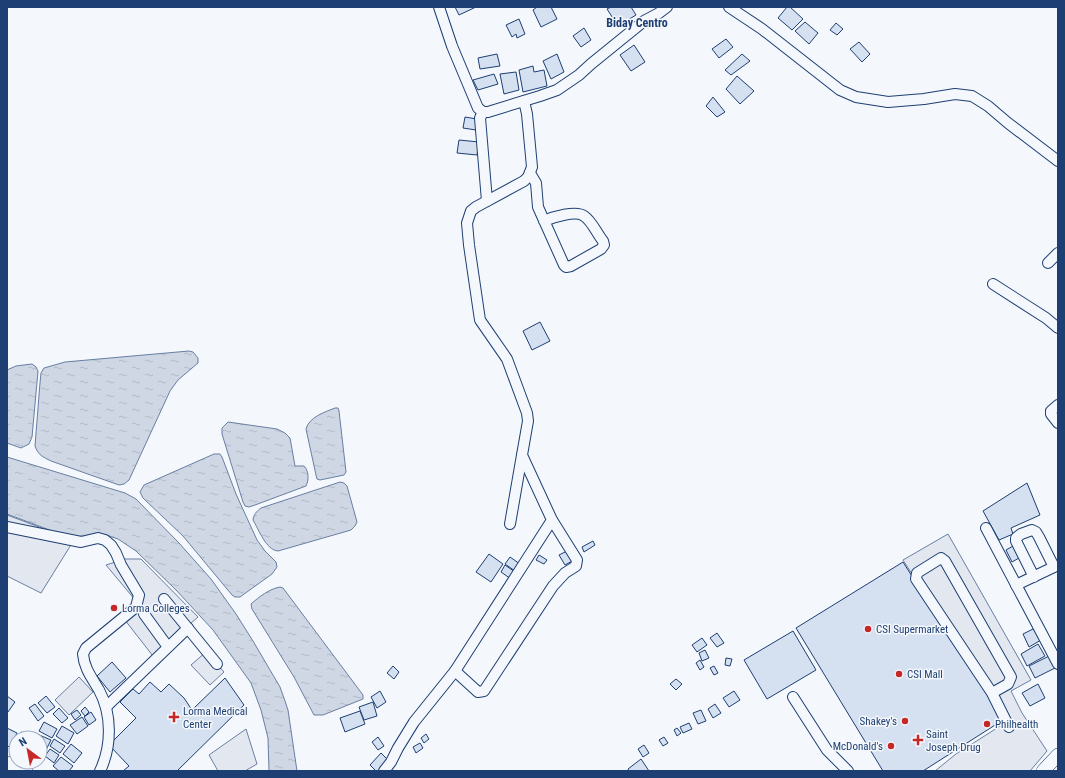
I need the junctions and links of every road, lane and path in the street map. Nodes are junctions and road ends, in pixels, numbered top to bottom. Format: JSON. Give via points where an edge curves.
{"nodes":[{"id":1,"x":439,"y":7,"type":"edge"},
{"id":2,"x":666,"y":7,"type":"edge"},
{"id":3,"x":729,"y":7,"type":"edge"},
{"id":4,"x":524,"y":101,"type":"junction"},
{"id":5,"x":483,"y":112,"type":"junction"},
{"id":6,"x":1058,"y":161,"type":"edge"},
{"id":7,"x":530,"y":173,"type":"junction"},
{"id":8,"x":487,"y":201,"type":"junction"},
{"id":9,"x":557,"y":216,"type":"junction"},
{"id":10,"x":544,"y":221,"type":"junction"},
{"id":11,"x":552,"y":238,"type":"junction"},
{"id":12,"x":1058,"y":253,"type":"edge"},
{"id":13,"x":1048,"y":263,"type":"dead end"},
{"id":14,"x":993,"y":284,"type":"dead end"},
{"id":15,"x":1058,"y":328,"type":"edge"},
{"id":16,"x":1058,"y":405,"type":"edge"},
{"id":17,"x":1058,"y":423,"type":"edge"},
{"id":18,"x":522,"y":455,"type":"junction"},
{"id":19,"x":552,"y":520,"type":"junction"},
{"id":20,"x":510,"y":524,"type":"dead end"},
{"id":21,"x":7,"y":527,"type":"edge"},
{"id":22,"x":986,"y":528,"type":"dead end"},
{"id":23,"x":1034,"y":577,"type":"junction"},
{"id":24,"x":1016,"y":585,"type":"junction"},
{"id":25,"x":164,"y":599,"type":"dead end"},
{"id":26,"x":144,"y":614,"type":"dead end"},
{"id":27,"x":188,"y":628,"type":"junction"},
{"id":28,"x":168,"y":647,"type":"junction"},
{"id":29,"x":217,"y":664,"type":"dead end"},
{"id":30,"x":1058,"y":664,"type":"edge"},
{"id":31,"x":455,"y":671,"type":"junction"},
{"id":32,"x":992,"y":693,"type":"junction"},
{"id":33,"x":793,"y":696,"type":"dead end"},
{"id":34,"x":106,"y":707,"type":"junction"},
{"id":35,"x":1009,"y":727,"type":"dead end"},
{"id":36,"x":1058,"y":755,"type":"edge"},
{"id":37,"x":7,"y":763,"type":"edge"},
{"id":38,"x":1050,"y":767,"type":"edge"},
{"id":39,"x":26,"y":771,"type":"edge"},
{"id":40,"x":100,"y":771,"type":"edge"},
{"id":41,"x":384,"y":771,"type":"edge"},
{"id":42,"x":848,"y":771,"type":"edge"}],
"edges":[{"from":1,"to":5,"type":"street","via":[[478,108]]},
{"from":2,"to":4,"type":"street","via":[[644,21],[557,90]]},
{"from":3,"to":6,"type":"street","via":[[762,29],[840,90],[856,97],[888,102],[955,94],[972,96]]},
{"from":4,"to":5,"type":"street"},
{"from":4,"to":7,"type":"street","via":[[532,167]]},
{"from":5,"to":8,"type":"street","via":[[480,118]]},
{"from":7,"to":8,"type":"street","via":[[524,181]]},
{"from":7,"to":10,"type":"street","via":[[536,183],[538,207]]},
{"from":8,"to":18,"type":"street","via":[[472,211],[467,223],[475,295],[480,320],[507,359],[529,418]]},
{"from":9,"to":10,"type":"street"},
{"from":9,"to":11,"type":"street"},
{"from":9,"to":11,"type":"street","via":[[584,216],[604,245],[566,267]]},
{"from":10,"to":11,"type":"street"},
{"from":12,"to":13,"type":"street"},
{"from":14,"to":15,"type":"street"},
{"from":16,"to":17,"type":"street","via":[[1051,414]]},
{"from":18,"to":19,"type":"street"},
{"from":18,"to":20,"type":"street"},
{"from":19,"to":31,"type":"street"},
{"from":19,"to":31,"type":"street","via":[[577,560],[576,566],[553,586],[484,691],[478,692]]},
{"from":21,"to":34,"type":"street","via":[[81,542],[98,538],[111,545],[116,553],[139,595],[138,601],[136,606],[86,648],[83,654],[86,667]]},
{"from":22,"to":24,"type":"street"},
{"from":23,"to":23,"type":"street","via":[[1016,541],[1021,534],[1032,530],[1039,537],[1054,567]]},
{"from":23,"to":24,"type":"street"},
{"from":24,"to":30,"type":"street"},
{"from":25,"to":27,"type":"street"},
{"from":26,"to":28,"type":"street"},
{"from":27,"to":28,"type":"street"},
{"from":27,"to":29,"type":"street"},
{"from":28,"to":34,"type":"street"},
{"from":31,"to":41,"type":"street","via":[[414,722]]},
{"from":32,"to":32,"type":"street","via":[[916,579],[917,573],[941,558],[1011,677],[1008,684]]},
{"from":32,"to":35,"type":"street"},
{"from":33,"to":42,"type":"street","via":[[827,750]]},
{"from":34,"to":40,"type":"street","via":[[106,758]]},
{"from":36,"to":38,"type":"main road"},
{"from":37,"to":39,"type":"main road"}]}
